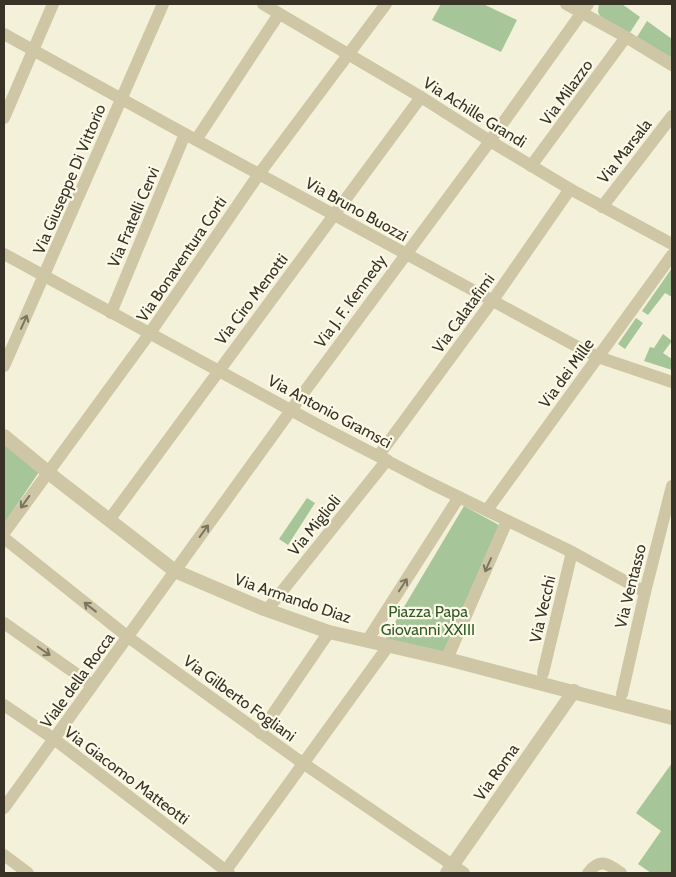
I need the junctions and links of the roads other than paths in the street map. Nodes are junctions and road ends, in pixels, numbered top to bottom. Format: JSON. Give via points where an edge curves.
{"nodes":[{"id":1,"x":53,"y":4,"type":"edge"},
{"id":2,"x":163,"y":4,"type":"edge"},
{"id":3,"x":262,"y":4,"type":"edge"},
{"id":4,"x":386,"y":4,"type":"edge"},
{"id":5,"x":566,"y":4,"type":"edge"},
{"id":6,"x":585,"y":9,"type":"edge"},
{"id":7,"x":278,"y":14,"type":"junction"},
{"id":8,"x":4,"y":34,"type":"edge"},
{"id":9,"x":626,"y":37,"type":"junction"},
{"id":10,"x":32,"y":49,"type":"junction"},
{"id":11,"x":349,"y":55,"type":"junction"},
{"id":12,"x":672,"y":65,"type":"edge"},
{"id":13,"x":421,"y":97,"type":"junction"},
{"id":14,"x":121,"y":99,"type":"junction"},
{"id":15,"x":672,"y":116,"type":"edge"},
{"id":16,"x":4,"y":118,"type":"edge"},
{"id":17,"x":191,"y":137,"type":"junction"},
{"id":18,"x":490,"y":141,"type":"junction"},
{"id":19,"x":531,"y":166,"type":"junction"},
{"id":20,"x":259,"y":174,"type":"junction"},
{"id":21,"x":570,"y":188,"type":"junction"},
{"id":22,"x":602,"y":207,"type":"junction"},
{"id":23,"x":334,"y":214,"type":"junction"},
{"id":24,"x":672,"y":244,"type":"edge"},
{"id":25,"x":4,"y":254,"type":"edge"},
{"id":26,"x":405,"y":254,"type":"junction"},
{"id":27,"x":672,"y":255,"type":"edge"},
{"id":28,"x":44,"y":276,"type":"junction"},
{"id":29,"x":493,"y":300,"type":"junction"},
{"id":30,"x":111,"y":312,"type":"junction"},
{"id":31,"x":150,"y":333,"type":"junction"},
{"id":32,"x":598,"y":356,"type":"junction"},
{"id":33,"x":4,"y":366,"type":"edge"},
{"id":34,"x":218,"y":370,"type":"junction"},
{"id":35,"x":672,"y":382,"type":"edge"},
{"id":36,"x":291,"y":409,"type":"junction"},
{"id":37,"x":4,"y":436,"type":"edge"},
{"id":38,"x":383,"y":458,"type":"junction"},
{"id":39,"x":47,"y":472,"type":"junction"},
{"id":40,"x":672,"y":486,"type":"edge"},
{"id":41,"x":459,"y":497,"type":"junction"},
{"id":42,"x":487,"y":510,"type":"junction"},
{"id":43,"x":109,"y":520,"type":"junction"},
{"id":44,"x":507,"y":521,"type":"junction"},
{"id":45,"x":4,"y":533,"type":"edge"},
{"id":46,"x":4,"y":538,"type":"edge"},
{"id":47,"x":572,"y":552,"type":"junction"},
{"id":48,"x":175,"y":571,"type":"junction"},
{"id":49,"x":645,"y":592,"type":"junction"},
{"id":50,"x":267,"y":610,"type":"junction"},
{"id":51,"x":4,"y":623,"type":"edge"},
{"id":52,"x":329,"y":632,"type":"junction"},
{"id":53,"x":128,"y":637,"type":"junction"},
{"id":54,"x":367,"y":640,"type":"junction"},
{"id":55,"x":389,"y":645,"type":"junction"},
{"id":56,"x":447,"y":658,"type":"junction"},
{"id":57,"x":543,"y":673,"type":"dead end"},
{"id":58,"x":92,"y":684,"type":"junction"},
{"id":59,"x":574,"y":691,"type":"junction"},
{"id":60,"x":622,"y":694,"type":"dead end"},
{"id":61,"x":4,"y":704,"type":"edge"},
{"id":62,"x":672,"y":718,"type":"edge"},
{"id":63,"x":260,"y":732,"type":"junction"},
{"id":64,"x":54,"y":739,"type":"junction"},
{"id":65,"x":303,"y":763,"type":"junction"},
{"id":66,"x":4,"y":808,"type":"edge"},
{"id":67,"x":4,"y":855,"type":"edge"},
{"id":68,"x":455,"y":870,"type":"edge"},
{"id":69,"x":590,"y":870,"type":"edge"},
{"id":70,"x":226,"y":872,"type":"edge"},
{"id":71,"x":28,"y":873,"type":"edge"},
{"id":72,"x":621,"y":873,"type":"edge"}],
"edges":[{"from":1,"to":10,"type":"street"},
{"from":2,"to":14,"type":"street","name":"Via Giuseppe Di Vittorio"},
{"from":3,"to":7,"type":"street","name":"Via Achille Grandi"},
{"from":4,"to":11,"type":"street","name":"Via Bonaventura Corti"},
{"from":5,"to":6,"type":"street"},
{"from":6,"to":9,"type":"street"},
{"from":6,"to":18,"type":"street","name":"Via J. F. Kennedy"},
{"from":7,"to":11,"type":"street","name":"Via Achille Grandi"},
{"from":7,"to":17,"type":"street","name":"Via Fratelli Cervi"},
{"from":8,"to":10,"type":"street","name":"Via Bruno Buozzi"},
{"from":9,"to":12,"type":"street"},
{"from":9,"to":19,"type":"street","name":"Via Milazzo"},
{"from":10,"to":14,"type":"street","name":"Via Bruno Buozzi"},
{"from":10,"to":16,"type":"street"},
{"from":11,"to":13,"type":"street","name":"Via Achille Grandi"},
{"from":11,"to":20,"type":"street","name":"Via Bonaventura Corti"},
{"from":13,"to":18,"type":"street","name":"Via Achille Grandi"},
{"from":13,"to":23,"type":"street","name":"Via Ciro Menotti"},
{"from":14,"to":17,"type":"street","name":"Via Bruno Buozzi"},
{"from":14,"to":28,"type":"street","name":"Via Giuseppe Di Vittorio"},
{"from":15,"to":22,"type":"street","name":"Via Marsala"},
{"from":17,"to":20,"type":"street","name":"Via Bruno Buozzi"},
{"from":17,"to":30,"type":"street","name":"Via Fratelli Cervi"},
{"from":18,"to":19,"type":"street","name":"Via Achille Grandi"},
{"from":18,"to":26,"type":"street","name":"Via J. F. Kennedy"},
{"from":19,"to":21,"type":"street","name":"Via Achille Grandi"},
{"from":20,"to":23,"type":"street","name":"Via Bruno Buozzi"},
{"from":20,"to":31,"type":"street","name":"Via Bonaventura Corti"},
{"from":21,"to":22,"type":"street","name":"Via Achille Grandi"},
{"from":21,"to":29,"type":"street","name":"Via Calatafimi"},
{"from":22,"to":24,"type":"street","name":"Via Achille Grandi"},
{"from":23,"to":26,"type":"street","name":"Via Bruno Buozzi"},
{"from":23,"to":34,"type":"street","name":"Via Ciro Menotti"},
{"from":25,"to":28,"type":"street","name":"Via Antonio Gramsci"},
{"from":26,"to":29,"type":"street","name":"Via Bruno Buozzi"},
{"from":26,"to":36,"type":"street","name":"Via J. F. Kennedy"},
{"from":27,"to":32,"type":"street","name":"Via dei Mille"},
{"from":28,"to":30,"type":"street","name":"Via Antonio Gramsci"},
{"from":33,"to":28,"type":"street","name":"Via Giuseppe Di Vittorio","one_way":true},
{"from":29,"to":32,"type":"street","name":"Via Bruno Buozzi"},
{"from":29,"to":38,"type":"street","name":"Via Calatafimi"},
{"from":30,"to":31,"type":"street","name":"Via Antonio Gramsci"},
{"from":31,"to":34,"type":"street","name":"Via Antonio Gramsci"},
{"from":31,"to":39,"type":"street","name":"Via Bonaventura Corti"},
{"from":32,"to":35,"type":"street","name":"Via Bruno Buozzi"},
{"from":32,"to":42,"type":"street","name":"Via dei Mille"},
{"from":34,"to":36,"type":"street","name":"Via Antonio Gramsci"},
{"from":34,"to":43,"type":"street","name":"Via Ciro Menotti"},
{"from":36,"to":38,"type":"street","name":"Via Antonio Gramsci"},
{"from":48,"to":36,"type":"street","name":"Via J. F. Kennedy","one_way":true},
{"from":37,"to":39,"type":"street","name":"Via Armando Diaz"},
{"from":38,"to":41,"type":"street","name":"Via Antonio Gramsci"},
{"from":38,"to":50,"type":"street","name":"Via Miglioli"},
{"from":39,"to":43,"type":"street","name":"Via Armando Diaz"},
{"from":39,"to":45,"type":"street","name":"Via Bonaventura Corti","one_way":true},
{"from":40,"to":49,"type":"street","name":"Via Ventasso"},
{"from":41,"to":42,"type":"street","name":"Via Antonio Gramsci"},
{"from":54,"to":41,"type":"street","one_way":true},
{"from":42,"to":44,"type":"street","name":"Via Antonio Gramsci"},
{"from":43,"to":48,"type":"street","name":"Via Armando Diaz"},
{"from":44,"to":47,"type":"street","name":"Via Antonio Gramsci"},
{"from":44,"to":56,"type":"street","one_way":true},
{"from":53,"to":46,"type":"street","name":"Via Gilberto Fogliani","one_way":true},
{"from":47,"to":49,"type":"street","name":"Via Antonio Gramsci"},
{"from":47,"to":57,"type":"street","name":"Via Vecchi"},
{"from":48,"to":50,"type":"street","name":"Via Armando Diaz"},
{"from":48,"to":53,"type":"street","name":"Viale della Rocca"},
{"from":49,"to":60,"type":"street","name":"Via Ventasso"},
{"from":50,"to":52,"type":"street","name":"Via Armando Diaz"},
{"from":51,"to":58,"type":"street","one_way":true},
{"from":52,"to":54,"type":"street","name":"Via Armando Diaz"},
{"from":52,"to":63,"type":"street"},
{"from":53,"to":58,"type":"street","name":"Viale della Rocca"},
{"from":53,"to":63,"type":"street","name":"Via Gilberto Fogliani"},
{"from":54,"to":55,"type":"street","name":"Via Armando Diaz"},
{"from":55,"to":56,"type":"street","name":"Via Armando Diaz"},
{"from":55,"to":65,"type":"street"},
{"from":56,"to":59,"type":"street","name":"Via Armando Diaz"},
{"from":58,"to":64,"type":"street","name":"Viale della Rocca"},
{"from":59,"to":62,"type":"street","name":"Via Armando Diaz"},
{"from":59,"to":68,"type":"street","name":"Via Roma"},
{"from":61,"to":64,"type":"street","name":"Via Giacomo Matteotti"},
{"from":63,"to":65,"type":"street","name":"Via Gilberto Fogliani"},
{"from":64,"to":66,"type":"street","name":"Viale della Rocca"},
{"from":64,"to":70,"type":"street","name":"Via Giacomo Matteotti"},
{"from":65,"to":68,"type":"street","name":"Via Gilberto Fogliani"},
{"from":65,"to":70,"type":"street"},
{"from":67,"to":71,"type":"street"},
{"from":69,"to":72,"type":"street","via":[[602,863]]}]}
